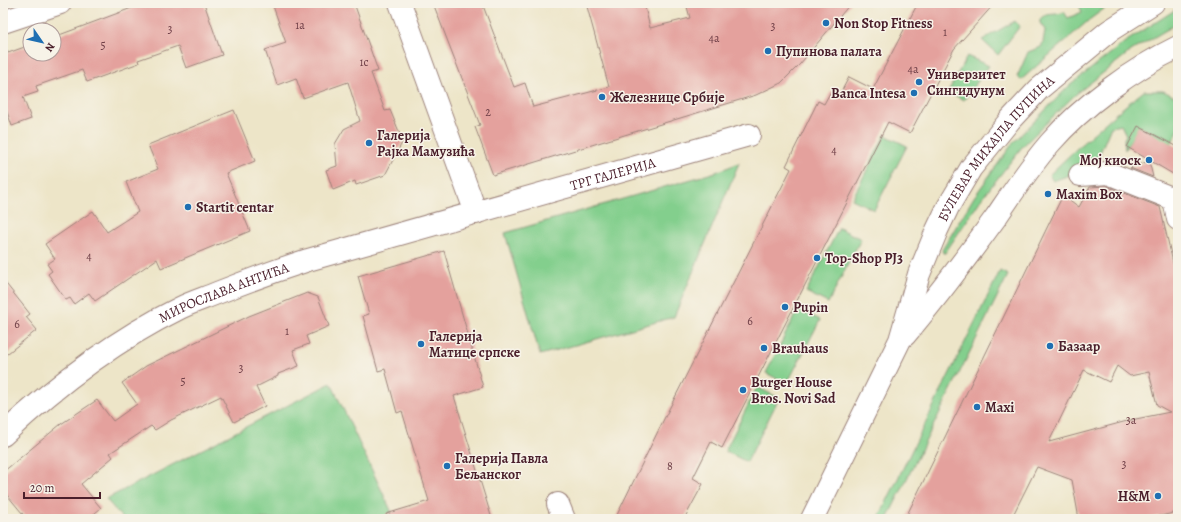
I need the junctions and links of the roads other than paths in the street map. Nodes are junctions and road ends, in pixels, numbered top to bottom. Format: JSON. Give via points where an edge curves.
{"nodes":[{"id":1,"x":60,"y":3,"type":"edge"},
{"id":2,"x":400,"y":3,"type":"edge"},
{"id":3,"x":1151,"y":4,"type":"edge"},
{"id":4,"x":3,"y":22,"type":"edge"},
{"id":5,"x":1178,"y":47,"type":"edge"},
{"id":6,"x":749,"y":135,"type":"dead end"},
{"id":7,"x":1080,"y":175,"type":"dead end"},
{"id":8,"x":1177,"y":205,"type":"edge"},
{"id":9,"x":476,"y":213,"type":"junction"},
{"id":10,"x":900,"y":340,"type":"junction"},
{"id":11,"x":3,"y":435,"type":"edge"},
{"id":12,"x":812,"y":519,"type":"edge"}],
"edges":[{"from":1,"to":4,"type":"street"},
{"from":2,"to":9,"type":"street"},
{"from":3,"to":10,"type":"street","name":"БУЛЕВАР МИХАЈЛА ПУПИНА","via":[[1108,31],[1038,89],[971,168],[937,230],[919,274]]},
{"from":5,"to":10,"type":"street","name":"БУЛЕВАР МИХАЈЛА ПУПИНА","via":[[1118,83],[1076,116],[1050,143],[937,298]]},
{"from":6,"to":9,"type":"street","name":"ТРГ ГАЛЕРИЈА"},
{"from":7,"to":8,"type":"street","via":[[1108,173]]},
{"from":9,"to":11,"type":"street","name":"МИРОСЛАВА АНТИЋА","via":[[308,260],[181,307],[135,332],[94,360]]},
{"from":10,"to":12,"type":"street","name":"БУЛЕВАР МИХАЈЛА ПУПИНА"}]}
